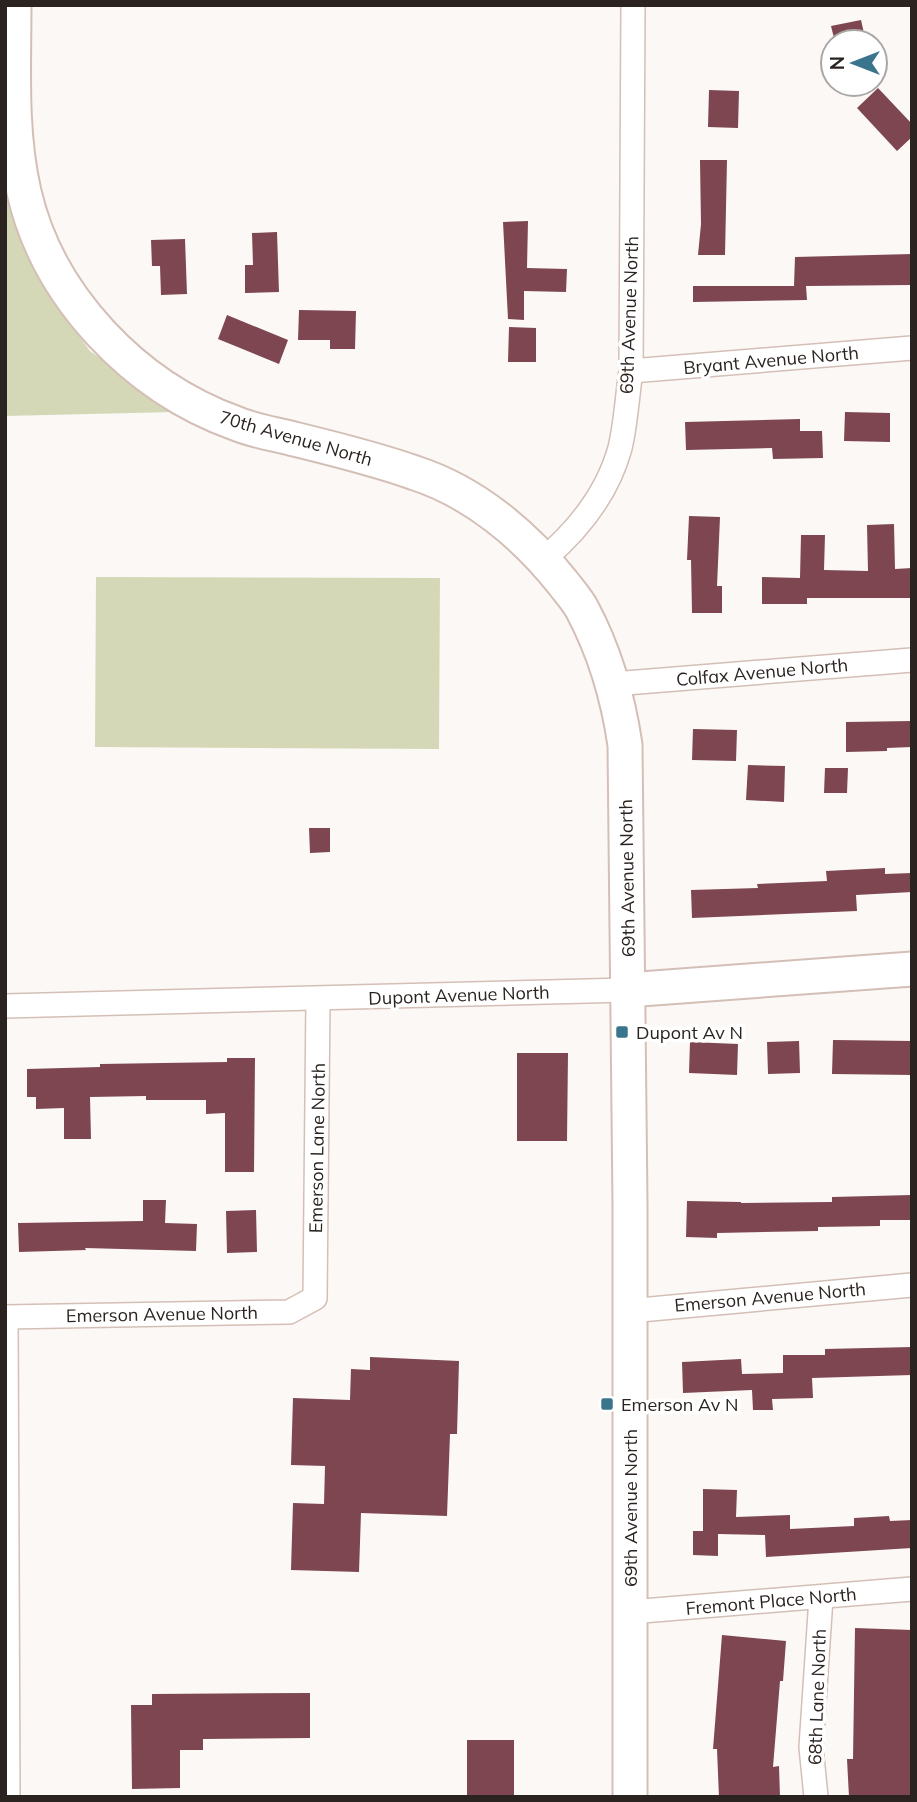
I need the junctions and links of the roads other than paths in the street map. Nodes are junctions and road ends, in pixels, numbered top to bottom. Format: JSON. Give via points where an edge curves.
{"nodes":[{"id":1,"x":14,"y":5,"type":"edge"},
{"id":2,"x":634,"y":5,"type":"edge"},
{"id":3,"x":912,"y":348,"type":"edge"},
{"id":4,"x":631,"y":372,"type":"junction"},
{"id":5,"x":544,"y":559,"type":"junction"},
{"id":6,"x":912,"y":660,"type":"edge"},
{"id":7,"x":613,"y":684,"type":"junction"},
{"id":8,"x":912,"y":969,"type":"edge"},
{"id":9,"x":627,"y":990,"type":"junction"},
{"id":10,"x":318,"y":999,"type":"junction"},
{"id":11,"x":5,"y":1006,"type":"edge"},
{"id":12,"x":912,"y":1285,"type":"edge"},
{"id":13,"x":315,"y":1297,"type":"joint"},
{"id":14,"x":629,"y":1311,"type":"junction"},
{"id":15,"x":6,"y":1317,"type":"edge"},
{"id":16,"x":912,"y":1589,"type":"edge"},
{"id":17,"x":821,"y":1598,"type":"junction"},
{"id":18,"x":630,"y":1612,"type":"junction"},
{"id":19,"x":6,"y":1628,"type":"edge"},
{"id":20,"x":8,"y":1797,"type":"edge"},
{"id":21,"x":630,"y":1797,"type":"edge"},
{"id":22,"x":816,"y":1797,"type":"edge"}],
"edges":[{"from":1,"to":5,"type":"street","name":"70th Avenue North","via":[[14,122],[24,192],[41,241],[89,320],[161,386],[202,410],[237,425],[419,474],[458,492],[505,523]]},
{"from":2,"to":4,"type":"street","name":"69th Avenue North"},
{"from":3,"to":4,"type":"street","name":"Bryant Avenue North"},
{"from":4,"to":5,"type":"street","name":"69th Avenue North","via":[[619,450],[605,485],[570,537]]},
{"from":5,"to":7,"type":"street","name":"69th Avenue North","via":[[580,606]]},
{"from":6,"to":7,"type":"street","name":"Colfax Avenue North"},
{"from":7,"to":9,"type":"street","name":"69th Avenue North","via":[[625,745]]},
{"from":8,"to":9,"type":"street","name":"Dupont Avenue North"},
{"from":9,"to":10,"type":"street","name":"Dupont Avenue North"},
{"from":9,"to":14,"type":"street","name":"69th Avenue North"},
{"from":10,"to":11,"type":"street","name":"Dupont Avenue North"},
{"from":10,"to":13,"type":"street","name":"Emerson Lane North"},
{"from":12,"to":14,"type":"street","name":"Emerson Avenue North"},
{"from":13,"to":15,"type":"street","name":"Emerson Avenue North","via":[[289,1312]]},
{"from":14,"to":18,"type":"street","name":"69th Avenue North"},
{"from":15,"to":19,"type":"street"},
{"from":16,"to":17,"type":"street","name":"Fremont Place North"},
{"from":17,"to":18,"type":"street","name":"Fremont Place North"},
{"from":17,"to":22,"type":"street","name":"68th Lane North","via":[[811,1746]]},
{"from":18,"to":21,"type":"street","name":"69th Avenue North"},
{"from":19,"to":20,"type":"street"}]}
